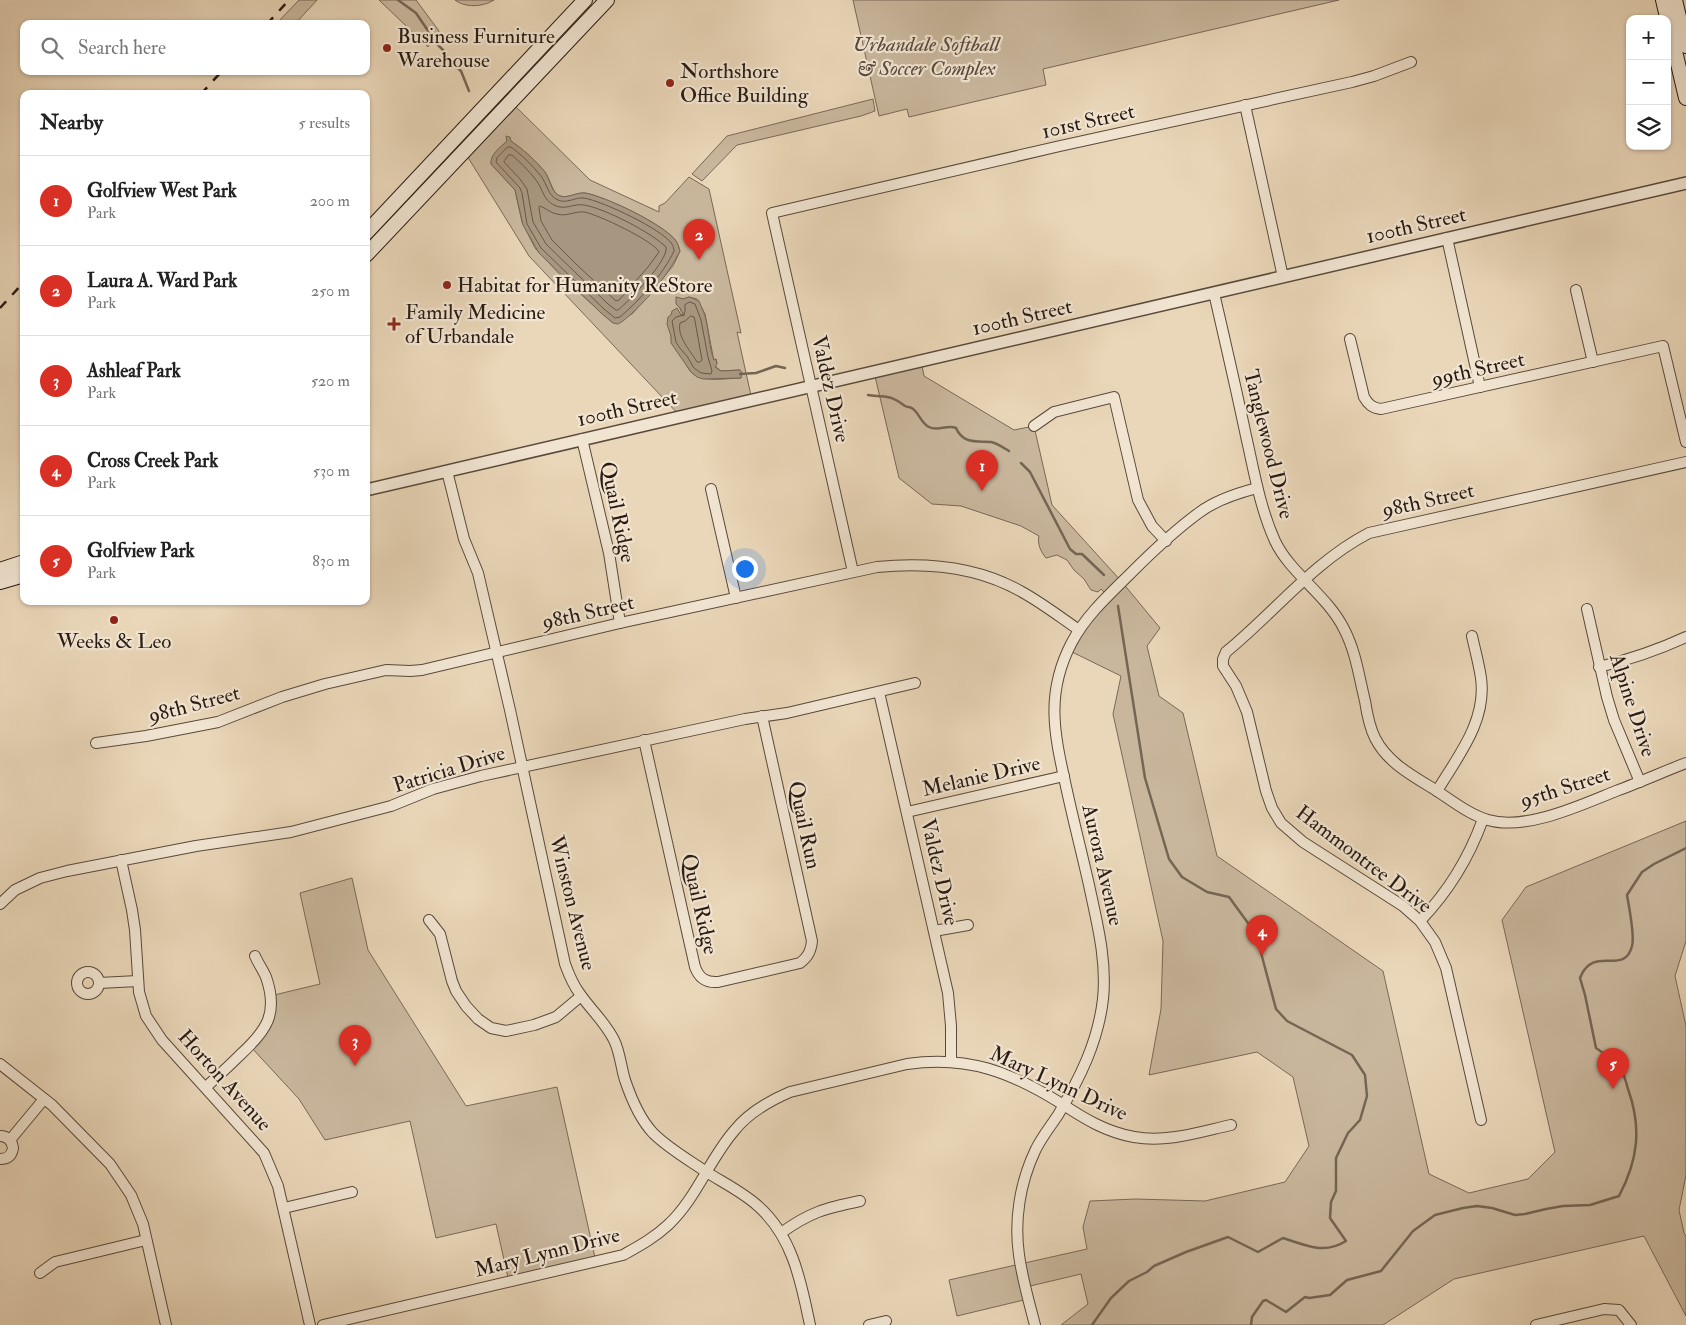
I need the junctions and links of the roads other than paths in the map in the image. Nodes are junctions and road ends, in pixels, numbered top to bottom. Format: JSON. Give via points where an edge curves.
{"nodes":[{"id":1,"x":585,"y":0,"type":"edge"},
{"id":2,"x":607,"y":0,"type":"edge"},
{"id":3,"x":1663,"y":0,"type":"edge"},
{"id":4,"x":1676,"y":0,"type":"edge"},
{"id":5,"x":1686,"y":46,"type":"edge"},
{"id":6,"x":1411,"y":62,"type":"dead end"},
{"id":7,"x":1686,"y":98,"type":"edge"},
{"id":8,"x":1245,"y":105,"type":"junction"},
{"id":9,"x":1686,"y":183,"type":"edge"},
{"id":10,"x":772,"y":213,"type":"joint"},
{"id":11,"x":370,"y":229,"type":"edge"},
{"id":12,"x":1447,"y":238,"type":"junction"},
{"id":13,"x":370,"y":251,"type":"edge"},
{"id":14,"x":1283,"y":277,"type":"junction"},
{"id":15,"x":1576,"y":290,"type":"dead end"},
{"id":16,"x":1214,"y":293,"type":"junction"},
{"id":17,"x":1350,"y":339,"type":"dead end"},
{"id":18,"x":1592,"y":362,"type":"junction"},
{"id":19,"x":811,"y":386,"type":"junction"},
{"id":20,"x":1480,"y":387,"type":"junction"},
{"id":21,"x":1034,"y":426,"type":"dead end"},
{"id":22,"x":582,"y":439,"type":"junction"},
{"id":23,"x":1686,"y":442,"type":"edge"},
{"id":24,"x":1686,"y":462,"type":"edge"},
{"id":25,"x":447,"y":470,"type":"junction"},
{"id":26,"x":1257,"y":488,"type":"junction"},
{"id":27,"x":370,"y":489,"type":"edge"},
{"id":28,"x":711,"y":489,"type":"dead end"},
{"id":29,"x":1166,"y":541,"type":"junction"},
{"id":30,"x":20,"y":563,"type":"edge"},
{"id":31,"x":0,"y":570,"type":"edge"},
{"id":32,"x":854,"y":572,"type":"junction"},
{"id":33,"x":20,"y":576,"type":"edge"},
{"id":34,"x":1305,"y":579,"type":"junction"},
{"id":35,"x":0,"y":582,"type":"edge"},
{"id":36,"x":736,"y":598,"type":"junction"},
{"id":37,"x":1587,"y":609,"type":"dead end"},
{"id":38,"x":620,"y":623,"type":"junction"},
{"id":39,"x":1080,"y":630,"type":"junction"},
{"id":40,"x":1472,"y":636,"type":"dead end"},
{"id":41,"x":1685,"y":637,"type":"edge"},
{"id":42,"x":496,"y":652,"type":"junction"},
{"id":43,"x":1223,"y":660,"type":"joint"},
{"id":44,"x":1600,"y":666,"type":"junction"},
{"id":45,"x":915,"y":682,"type":"dead end"},
{"id":46,"x":879,"y":692,"type":"junction"},
{"id":47,"x":762,"y":716,"type":"junction"},
{"id":48,"x":644,"y":740,"type":"junction"},
{"id":49,"x":96,"y":743,"type":"dead end"},
{"id":50,"x":1686,"y":762,"type":"edge"},
{"id":51,"x":522,"y":767,"type":"junction"},
{"id":52,"x":1064,"y":776,"type":"junction"},
{"id":53,"x":1640,"y":782,"type":"junction"},
{"id":54,"x":1437,"y":790,"type":"junction"},
{"id":55,"x":907,"y":812,"type":"junction"},
{"id":56,"x":1484,"y":819,"type":"junction"},
{"id":57,"x":121,"y":860,"type":"junction"},
{"id":58,"x":0,"y":904,"type":"edge"},
{"id":59,"x":429,"y":920,"type":"dead end"},
{"id":60,"x":1420,"y":921,"type":"junction"},
{"id":61,"x":968,"y":925,"type":"dead end"},
{"id":62,"x":934,"y":931,"type":"junction"},
{"id":63,"x":812,"y":941,"type":"joint"},
{"id":64,"x":255,"y":956,"type":"dead end"},
{"id":65,"x":138,"y":981,"type":"junction"},
{"id":66,"x":99,"y":983,"type":"dead end"},
{"id":67,"x":581,"y":996,"type":"junction"},
{"id":68,"x":951,"y":1062,"type":"junction"},
{"id":69,"x":0,"y":1064,"type":"edge"},
{"id":70,"x":206,"y":1087,"type":"junction"},
{"id":71,"x":44,"y":1099,"type":"junction"},
{"id":72,"x":1064,"y":1105,"type":"junction"},
{"id":73,"x":1481,"y":1120,"type":"dead end"},
{"id":74,"x":1231,"y":1125,"type":"dead end"},
{"id":75,"x":0,"y":1136,"type":"edge"},
{"id":76,"x":10,"y":1140,"type":"junction"},
{"id":77,"x":0,"y":1159,"type":"edge"},
{"id":78,"x":707,"y":1172,"type":"junction"},
{"id":79,"x":352,"y":1192,"type":"dead end"},
{"id":80,"x":860,"y":1201,"type":"dead end"},
{"id":81,"x":284,"y":1208,"type":"junction"},
{"id":82,"x":781,"y":1233,"type":"junction"},
{"id":83,"x":146,"y":1240,"type":"junction"},
{"id":84,"x":40,"y":1273,"type":"dead end"},
{"id":85,"x":886,"y":1321,"type":"dead end"},
{"id":86,"x":166,"y":1325,"type":"edge"},
{"id":87,"x":310,"y":1325,"type":"edge"},
{"id":88,"x":323,"y":1325,"type":"edge"},
{"id":89,"x":810,"y":1325,"type":"edge"},
{"id":90,"x":868,"y":1325,"type":"edge"},
{"id":91,"x":1035,"y":1325,"type":"edge"},
{"id":92,"x":1536,"y":1325,"type":"edge"},
{"id":93,"x":1631,"y":1325,"type":"edge"}],
"edges":[{"from":1,"to":11,"type":"main road"},
{"from":2,"to":13,"type":"main road"},
{"from":3,"to":7,"type":"main road"},
{"from":4,"to":5,"type":"main road"},
{"from":6,"to":8,"type":"street","name":"101st Street","via":[[1352,82]]},
{"from":8,"to":10,"type":"street","name":"101st Street"},
{"from":8,"to":14,"type":"street"},
{"from":9,"to":12,"type":"street","name":"100th Street"},
{"from":10,"to":19,"type":"street","name":"Valdez Drive"},
{"from":12,"to":14,"type":"street","name":"100th Street"},
{"from":12,"to":20,"type":"street"},
{"from":14,"to":16,"type":"street","name":"100th Street"},
{"from":15,"to":18,"type":"street"},
{"from":16,"to":19,"type":"street","name":"100th Street"},
{"from":16,"to":26,"type":"street","name":"Tanglewood Drive"},
{"from":17,"to":20,"type":"street","name":"99th Street","via":[[1364,397],[1374,408],[1390,408]]},
{"from":18,"to":20,"type":"street","name":"99th Street"},
{"from":18,"to":23,"type":"street","name":"99th Street","via":[[1664,346]]},
{"from":19,"to":22,"type":"street","name":"100th Street"},
{"from":19,"to":32,"type":"street","name":"Valdez Drive"},
{"from":21,"to":29,"type":"street","via":[[1054,412],[1114,397],[1138,500],[1149,522]]},
{"from":22,"to":25,"type":"street","name":"100th Street"},
{"from":22,"to":38,"type":"street","name":"Quail Ridge","via":[[609,553]]},
{"from":24,"to":34,"type":"street","name":"98th Street","via":[[1369,533],[1348,544]]},
{"from":25,"to":27,"type":"street","name":"100th Street"},
{"from":25,"to":42,"type":"street","name":"Winston Avenue","via":[[464,539],[478,573]]},
{"from":26,"to":29,"type":"street","name":"Aurora Avenue","via":[[1201,511]]},
{"from":26,"to":34,"type":"street","name":"Tanglewood Drive","via":[[1276,543]]},
{"from":28,"to":36,"type":"street"},
{"from":29,"to":39,"type":"street","name":"Aurora Avenue","via":[[1091,614]]},
{"from":30,"to":31,"type":"main road"},
{"from":32,"to":36,"type":"street","name":"98th Street"},
{"from":32,"to":39,"type":"street","name":"98th Street","via":[[935,565],[979,573],[1020,591]]},
{"from":33,"to":35,"type":"main road"},
{"from":34,"to":43,"type":"street","name":"98th Street","via":[[1226,652]]},
{"from":34,"to":54,"type":"street","name":"Tanglewood Drive","via":[[1335,613],[1350,640],[1374,737],[1395,764]]},
{"from":36,"to":38,"type":"street","name":"98th Street"},
{"from":37,"to":44,"type":"street","name":"Alpine Drive"},
{"from":38,"to":42,"type":"street","name":"98th Street"},
{"from":39,"to":52,"type":"street","name":"Aurora Avenue","via":[[1062,666],[1054,708],[1056,742]]},
{"from":40,"to":54,"type":"street","via":[[1482,679],[1480,709],[1474,729]]},
{"from":41,"to":44,"type":"street","via":[[1660,650]]},
{"from":42,"to":49,"type":"street","name":"98th Street","via":[[422,670],[386,670],[350,678],[282,697],[218,722]]},
{"from":42,"to":51,"type":"street","name":"Winston Avenue"},
{"from":43,"to":60,"type":"street","name":"Hammontree Drive","via":[[1247,712],[1266,791],[1282,823],[1302,842],[1403,906]]},
{"from":44,"to":53,"type":"street","name":"Alpine Drive","via":[[1614,720]]},
{"from":45,"to":46,"type":"street","name":"Patricia Drive"},
{"from":46,"to":47,"type":"street","name":"Patricia Drive"},
{"from":46,"to":55,"type":"street","name":"Valdez Drive"},
{"from":47,"to":48,"type":"street","name":"Patricia Drive"},
{"from":47,"to":63,"type":"street","name":"Quail Run"},
{"from":48,"to":51,"type":"street","name":"Patricia Drive"},
{"from":48,"to":63,"type":"street","name":"Quail Ridge","via":[[697,974],[711,982],[800,963],[809,953]]},
{"from":50,"to":53,"type":"street","name":"95th Street"},
{"from":51,"to":57,"type":"street","name":"Patricia Drive","via":[[432,789],[391,806],[291,832]]},
{"from":51,"to":67,"type":"street","name":"Winston Avenue","via":[[565,964]]},
{"from":52,"to":55,"type":"street","name":"Melanie Drive"},
{"from":52,"to":72,"type":"street","name":"Aurora Avenue","via":[[1102,943],[1104,970],[1103,998],[1094,1043]]},
{"from":53,"to":56,"type":"street","name":"95th Street","via":[[1561,812],[1523,822]]},
{"from":54,"to":56,"type":"street","name":"Tanglewood Drive"},
{"from":55,"to":62,"type":"street","name":"Valdez Drive"},
{"from":56,"to":60,"type":"street","via":[[1462,866]]},
{"from":57,"to":58,"type":"street","name":"Patricia Drive","via":[[40,878],[15,890]]},
{"from":57,"to":65,"type":"street","name":"Horton Avenue","via":[[133,917]]},
{"from":59,"to":67,"type":"street","via":[[440,934],[456,991],[478,1019],[491,1028],[506,1031],[534,1025],[556,1017]]},
{"from":60,"to":73,"type":"street","name":"Hammontree Drive","via":[[1435,942],[1446,968]]},
{"from":61,"to":62,"type":"street"},
{"from":62,"to":68,"type":"street","name":"Valdez Drive","via":[[948,992]]},
{"from":64,"to":70,"type":"street","via":[[266,977],[270,996],[268,1020],[258,1038]]},
{"from":65,"to":66,"type":"street"},
{"from":65,"to":70,"type":"street","name":"Horton Avenue","via":[[143,1007],[151,1024]]},
{"from":67,"to":78,"type":"street","name":"Winston Avenue","via":[[614,1040],[632,1098],[651,1131],[668,1147]]},
{"from":68,"to":72,"type":"street","name":"Mary Lynn Drive","via":[[995,1070]]},
{"from":68,"to":78,"type":"street","name":"Mary Lynn Drive","via":[[907,1064],[778,1097],[754,1111],[734,1130]]},
{"from":69,"to":71,"type":"street"},
{"from":70,"to":81,"type":"street","name":"Horton Avenue","via":[[264,1153]]},
{"from":71,"to":76,"type":"street"},
{"from":71,"to":83,"type":"street","via":[[123,1181],[138,1209]]},
{"from":72,"to":74,"type":"street","name":"Mary Lynn Drive","via":[[1101,1128],[1135,1138],[1177,1138]]},
{"from":72,"to":91,"type":"street","name":"Aurora Avenue","via":[[1035,1151],[1019,1208],[1018,1255]]},
{"from":75,"to":76,"type":"street"},
{"from":76,"to":77,"type":"street","via":[[12,1152],[8,1158]]},
{"from":78,"to":82,"type":"street","name":"Winston Avenue","via":[[758,1205]]},
{"from":78,"to":88,"type":"street","name":"Mary Lynn Drive","via":[[668,1225],[647,1242],[622,1255]]},
{"from":79,"to":81,"type":"street"},
{"from":80,"to":82,"type":"street","via":[[809,1214]]},
{"from":81,"to":87,"type":"street","name":"Horton Avenue"},
{"from":82,"to":89,"type":"street","name":"Winston Avenue","via":[[795,1262]]},
{"from":83,"to":84,"type":"street","via":[[55,1262]]},
{"from":83,"to":86,"type":"street"},
{"from":85,"to":90,"type":"street"},
{"from":92,"to":93,"type":"street","via":[[1604,1309],[1619,1310]]}]}
